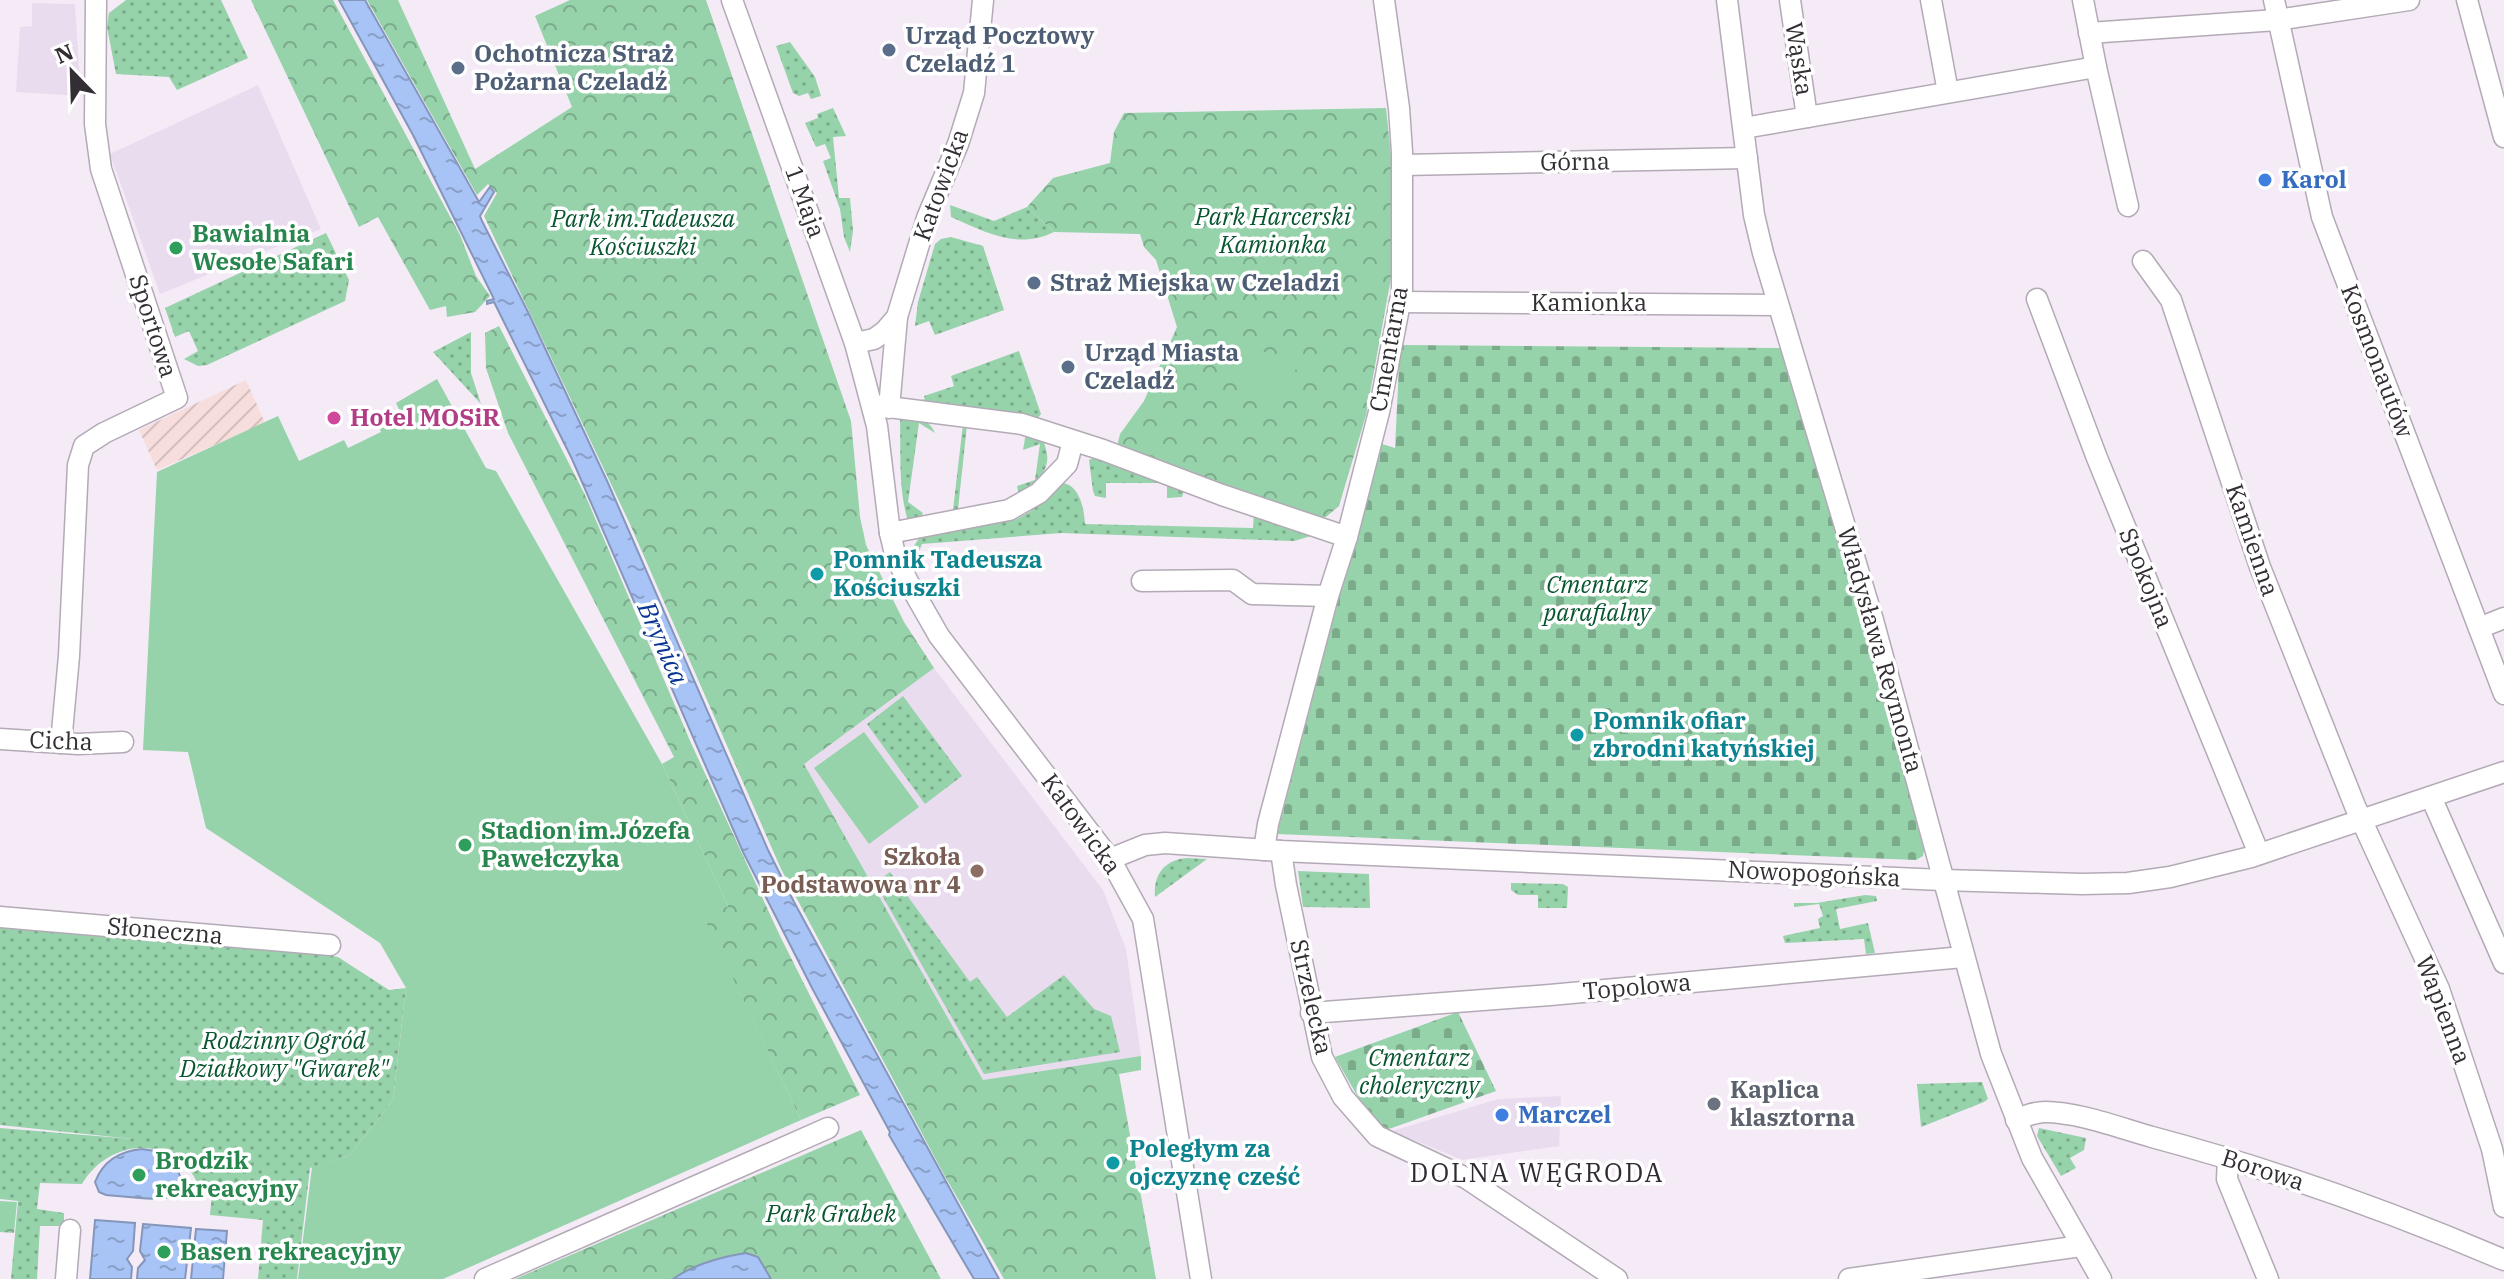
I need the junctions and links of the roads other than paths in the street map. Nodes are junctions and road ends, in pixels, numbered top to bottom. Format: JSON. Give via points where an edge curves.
{"nodes":[{"id":1,"x":96,"y":0,"type":"edge"},
{"id":2,"x":732,"y":0,"type":"edge"},
{"id":3,"x":1384,"y":0,"type":"edge"},
{"id":4,"x":1727,"y":0,"type":"edge"},
{"id":5,"x":1790,"y":0,"type":"edge"},
{"id":6,"x":1931,"y":0,"type":"edge"},
{"id":7,"x":2083,"y":0,"type":"edge"},
{"id":8,"x":2409,"y":0,"type":"edge"},
{"id":9,"x":2467,"y":0,"type":"edge"},
{"id":10,"x":980,"y":2,"type":"edge"},
{"id":11,"x":2275,"y":10,"type":"edge"},
{"id":12,"x":2089,"y":33,"type":"junction"},
{"id":13,"x":2096,"y":67,"type":"junction"},
{"id":14,"x":1948,"y":92,"type":"junction"},
{"id":15,"x":1807,"y":117,"type":"junction"},
{"id":16,"x":1744,"y":128,"type":"junction"},
{"id":17,"x":2504,"y":137,"type":"edge"},
{"id":18,"x":1747,"y":158,"type":"junction"},
{"id":19,"x":1403,"y":165,"type":"junction"},
{"id":20,"x":2128,"y":206,"type":"dead end"},
{"id":21,"x":2143,"y":261,"type":"dead end"},
{"id":22,"x":2037,"y":299,"type":"dead end"},
{"id":23,"x":1400,"y":302,"type":"junction"},
{"id":24,"x":1778,"y":305,"type":"junction"},
{"id":25,"x":897,"y":317,"type":"junction"},
{"id":26,"x":855,"y":343,"type":"junction"},
{"id":27,"x":881,"y":406,"type":"junction"},
{"id":28,"x":1073,"y":441,"type":"junction"},
{"id":29,"x":890,"y":533,"type":"junction"},
{"id":30,"x":1347,"y":537,"type":"junction"},
{"id":31,"x":1142,"y":581,"type":"dead end"},
{"id":32,"x":1328,"y":596,"type":"junction"},
{"id":33,"x":2504,"y":618,"type":"edge"},
{"id":34,"x":2479,"y":628,"type":"junction"},
{"id":35,"x":2504,"y":694,"type":"edge"},
{"id":36,"x":0,"y":739,"type":"edge"},
{"id":37,"x":123,"y":742,"type":"dead end"},
{"id":38,"x":61,"y":743,"type":"junction"},
{"id":39,"x":2504,"y":772,"type":"edge"},
{"id":40,"x":2431,"y":797,"type":"junction"},
{"id":41,"x":2361,"y":820,"type":"junction"},
{"id":42,"x":1273,"y":851,"type":"junction"},
{"id":43,"x":2259,"y":854,"type":"junction"},
{"id":44,"x":1110,"y":859,"type":"junction"},
{"id":45,"x":1942,"y":880,"type":"junction"},
{"id":46,"x":0,"y":917,"type":"edge"},
{"id":47,"x":330,"y":945,"type":"dead end"},
{"id":48,"x":1963,"y":957,"type":"junction"},
{"id":49,"x":2504,"y":963,"type":"edge"},
{"id":50,"x":1311,"y":1013,"type":"junction"},
{"id":51,"x":2016,"y":1120,"type":"junction"},
{"id":52,"x":828,"y":1128,"type":"dead end"},
{"id":53,"x":2228,"y":1158,"type":"junction"},
{"id":54,"x":2504,"y":1207,"type":"edge"},
{"id":55,"x":70,"y":1230,"type":"dead end"},
{"id":56,"x":2081,"y":1246,"type":"junction"},
{"id":57,"x":2504,"y":1260,"type":"edge"},
{"id":58,"x":66,"y":1279,"type":"edge"},
{"id":59,"x":485,"y":1279,"type":"edge"},
{"id":60,"x":1201,"y":1279,"type":"edge"},
{"id":61,"x":1617,"y":1279,"type":"edge"},
{"id":62,"x":1849,"y":1279,"type":"edge"},
{"id":63,"x":2101,"y":1279,"type":"edge"},
{"id":64,"x":2268,"y":1279,"type":"edge"}],
"edges":[{"from":1,"to":38,"type":"street","name":"Sportowa","via":[[95,124],[101,169],[177,398],[84,446],[78,465]]},
{"from":2,"to":26,"type":"street","name":"1 Maja"},
{"from":3,"to":19,"type":"street","name":"Cmentarna"},
{"from":4,"to":16,"type":"street","name":"Władysława Reymonta"},
{"from":5,"to":15,"type":"street","name":"Wąska"},
{"from":6,"to":14,"type":"street"},
{"from":7,"to":12,"type":"street"},
{"from":8,"to":11,"type":"street"},
{"from":9,"to":17,"type":"street"},
{"from":10,"to":25,"type":"street","name":"Katowicka","via":[[974,93]]},
{"from":11,"to":12,"type":"street"},
{"from":11,"to":34,"type":"street","name":"Kosmonautów","via":[[2322,217]]},
{"from":12,"to":13,"type":"street"},
{"from":13,"to":14,"type":"street"},
{"from":13,"to":20,"type":"street"},
{"from":14,"to":15,"type":"street"},
{"from":15,"to":16,"type":"street"},
{"from":16,"to":18,"type":"street","name":"Władysława Reymonta"},
{"from":18,"to":19,"type":"street","name":"Górna"},
{"from":18,"to":24,"type":"street","name":"Władysława Reymonta","via":[[1754,215]]},
{"from":19,"to":23,"type":"street","name":"Cmentarna"},
{"from":21,"to":41,"type":"street","name":"Kamienna","via":[[2171,300],[2260,567]]},
{"from":22,"to":43,"type":"street","name":"Spokojna"},
{"from":23,"to":24,"type":"street","name":"Kamionka"},
{"from":23,"to":30,"type":"street","name":"Cmentarna"},
{"from":24,"to":45,"type":"street","name":"Władysława Reymonta","via":[[1873,620]]},
{"from":25,"to":26,"type":"street","via":[[874,339]]},
{"from":25,"to":27,"type":"street","name":"Katowicka"},
{"from":26,"to":27,"type":"street","name":"1 Maja"},
{"from":27,"to":28,"type":"street","via":[[1022,424]]},
{"from":27,"to":29,"type":"street","name":"Katowicka"},
{"from":28,"to":29,"type":"street","via":[[1067,464],[1039,493],[1009,510]]},
{"from":28,"to":30,"type":"street"},
{"from":29,"to":44,"type":"street","name":"Katowicka","via":[[907,580],[939,636]]},
{"from":30,"to":32,"type":"street","name":"Cmentarna"},
{"from":31,"to":32,"type":"street","via":[[1233,580],[1252,594]]},
{"from":32,"to":42,"type":"street","name":"Cmentarna","via":[[1272,808]]},
{"from":33,"to":34,"type":"street"},
{"from":34,"to":35,"type":"street","name":"Kosmonautów"},
{"from":36,"to":38,"type":"street","name":"Cicha"},
{"from":37,"to":38,"type":"street","name":"Cicha"},
{"from":39,"to":40,"type":"street","name":"Nowopogońska"},
{"from":40,"to":41,"type":"street","name":"Nowopogońska"},
{"from":40,"to":49,"type":"street"},
{"from":41,"to":43,"type":"street","name":"Nowopogońska"},
{"from":41,"to":54,"type":"street","name":"Wapienna","via":[[2439,989],[2492,1149]]},
{"from":42,"to":44,"type":"street","name":"Nowopogońska","via":[[1165,843]]},
{"from":42,"to":45,"type":"street","name":"Nowopogońska"},
{"from":42,"to":50,"type":"street","name":"Strzelecka","via":[[1286,885]]},
{"from":43,"to":45,"type":"street","name":"Nowopogońska","via":[[2128,883]]},
{"from":44,"to":60,"type":"street","name":"Katowicka","via":[[1143,919]]},
{"from":45,"to":48,"type":"street","name":"Władysława Reymonta"},
{"from":46,"to":47,"type":"street","name":"Słoneczna"},
{"from":48,"to":50,"type":"street","name":"Topolowa"},
{"from":48,"to":51,"type":"street","name":"Władysława Reymonta"},
{"from":50,"to":61,"type":"street","name":"Strzelecka","via":[[1322,1057],[1343,1097],[1377,1136],[1466,1178]]},
{"from":51,"to":53,"type":"street","name":"Borowa","via":[[2032,1113],[2060,1114]]},
{"from":51,"to":56,"type":"street","name":"Władysława Reymonta"},
{"from":52,"to":59,"type":"street"},
{"from":53,"to":57,"type":"street","name":"Borowa","via":[[2418,1223]]},
{"from":53,"to":64,"type":"street","via":[[2227,1179]]},
{"from":55,"to":58,"type":"street"},
{"from":56,"to":62,"type":"street"},
{"from":56,"to":63,"type":"street","name":"Władysława Reymonta"}]}
